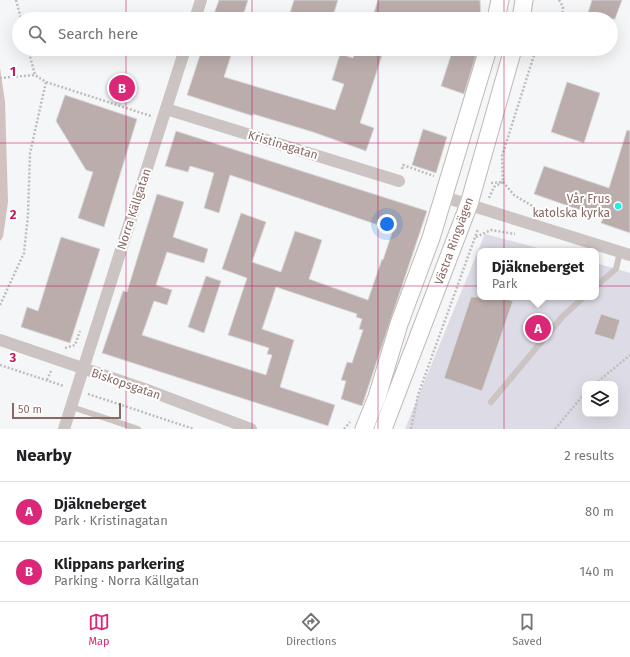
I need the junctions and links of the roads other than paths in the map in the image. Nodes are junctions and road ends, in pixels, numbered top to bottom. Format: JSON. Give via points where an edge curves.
{"nodes":[{"id":1,"x":201,"y":0,"type":"edge"},
{"id":2,"x":500,"y":0,"type":"edge"},
{"id":3,"x":524,"y":0,"type":"edge"},
{"id":4,"x":197,"y":12,"type":"edge"},
{"id":5,"x":497,"y":12,"type":"edge"},
{"id":6,"x":522,"y":12,"type":"edge"},
{"id":7,"x":183,"y":56,"type":"edge"},
{"id":8,"x":486,"y":56,"type":"edge"},
{"id":9,"x":511,"y":56,"type":"edge"},
{"id":10,"x":165,"y":115,"type":"junction"},
{"id":11,"x":399,"y":181,"type":"road end"},
{"id":12,"x":444,"y":197,"type":"junction"},
{"id":13,"x":468,"y":204,"type":"junction"},
{"id":14,"x":625,"y":254,"type":"edge"},
{"id":15,"x":599,"y":283,"type":"edge"},
{"id":16,"x":581,"y":300,"type":"edge"},
{"id":17,"x":0,"y":340,"type":"edge"},
{"id":18,"x":83,"y":369,"type":"junction"},
{"id":19,"x":491,"y":402,"type":"dead end"},
{"id":20,"x":72,"y":407,"type":"junction"},
{"id":21,"x":64,"y":429,"type":"edge"},
{"id":22,"x":138,"y":429,"type":"edge"},
{"id":23,"x":251,"y":429,"type":"edge"},
{"id":24,"x":364,"y":429,"type":"edge"},
{"id":25,"x":383,"y":429,"type":"edge"}],
"edges":[{"from":1,"to":4,"type":"street"},
{"from":2,"to":5,"type":"main road"},
{"from":3,"to":6,"type":"main road"},
{"from":7,"to":10,"type":"street","name":"Norra Källgatan"},
{"from":8,"to":12,"type":"main road","name":"Västra Ringvägen"},
{"from":9,"to":13,"type":"main road","name":"Västra Ringvägen"},
{"from":10,"to":11,"type":"street","name":"Kristinagatan"},
{"from":10,"to":18,"type":"street","name":"Norra Källgatan"},
{"from":12,"to":13,"type":"street"},
{"from":12,"to":24,"type":"main road","name":"Västra Ringvägen"},
{"from":13,"to":14,"type":"street"},
{"from":13,"to":25,"type":"main road","name":"Västra Ringvägen"},
{"from":14,"to":15,"type":"lane","via":[[616,269]]},
{"from":16,"to":19,"type":"lane","via":[[563,316]]},
{"from":17,"to":18,"type":"street","name":"Biskopsgatan"},
{"from":18,"to":20,"type":"street","name":"Norra Källgatan"},
{"from":18,"to":23,"type":"street","name":"Biskopsgatan"},
{"from":20,"to":21,"type":"street","name":"Norra Källgatan"},
{"from":20,"to":22,"type":"lane"}]}
